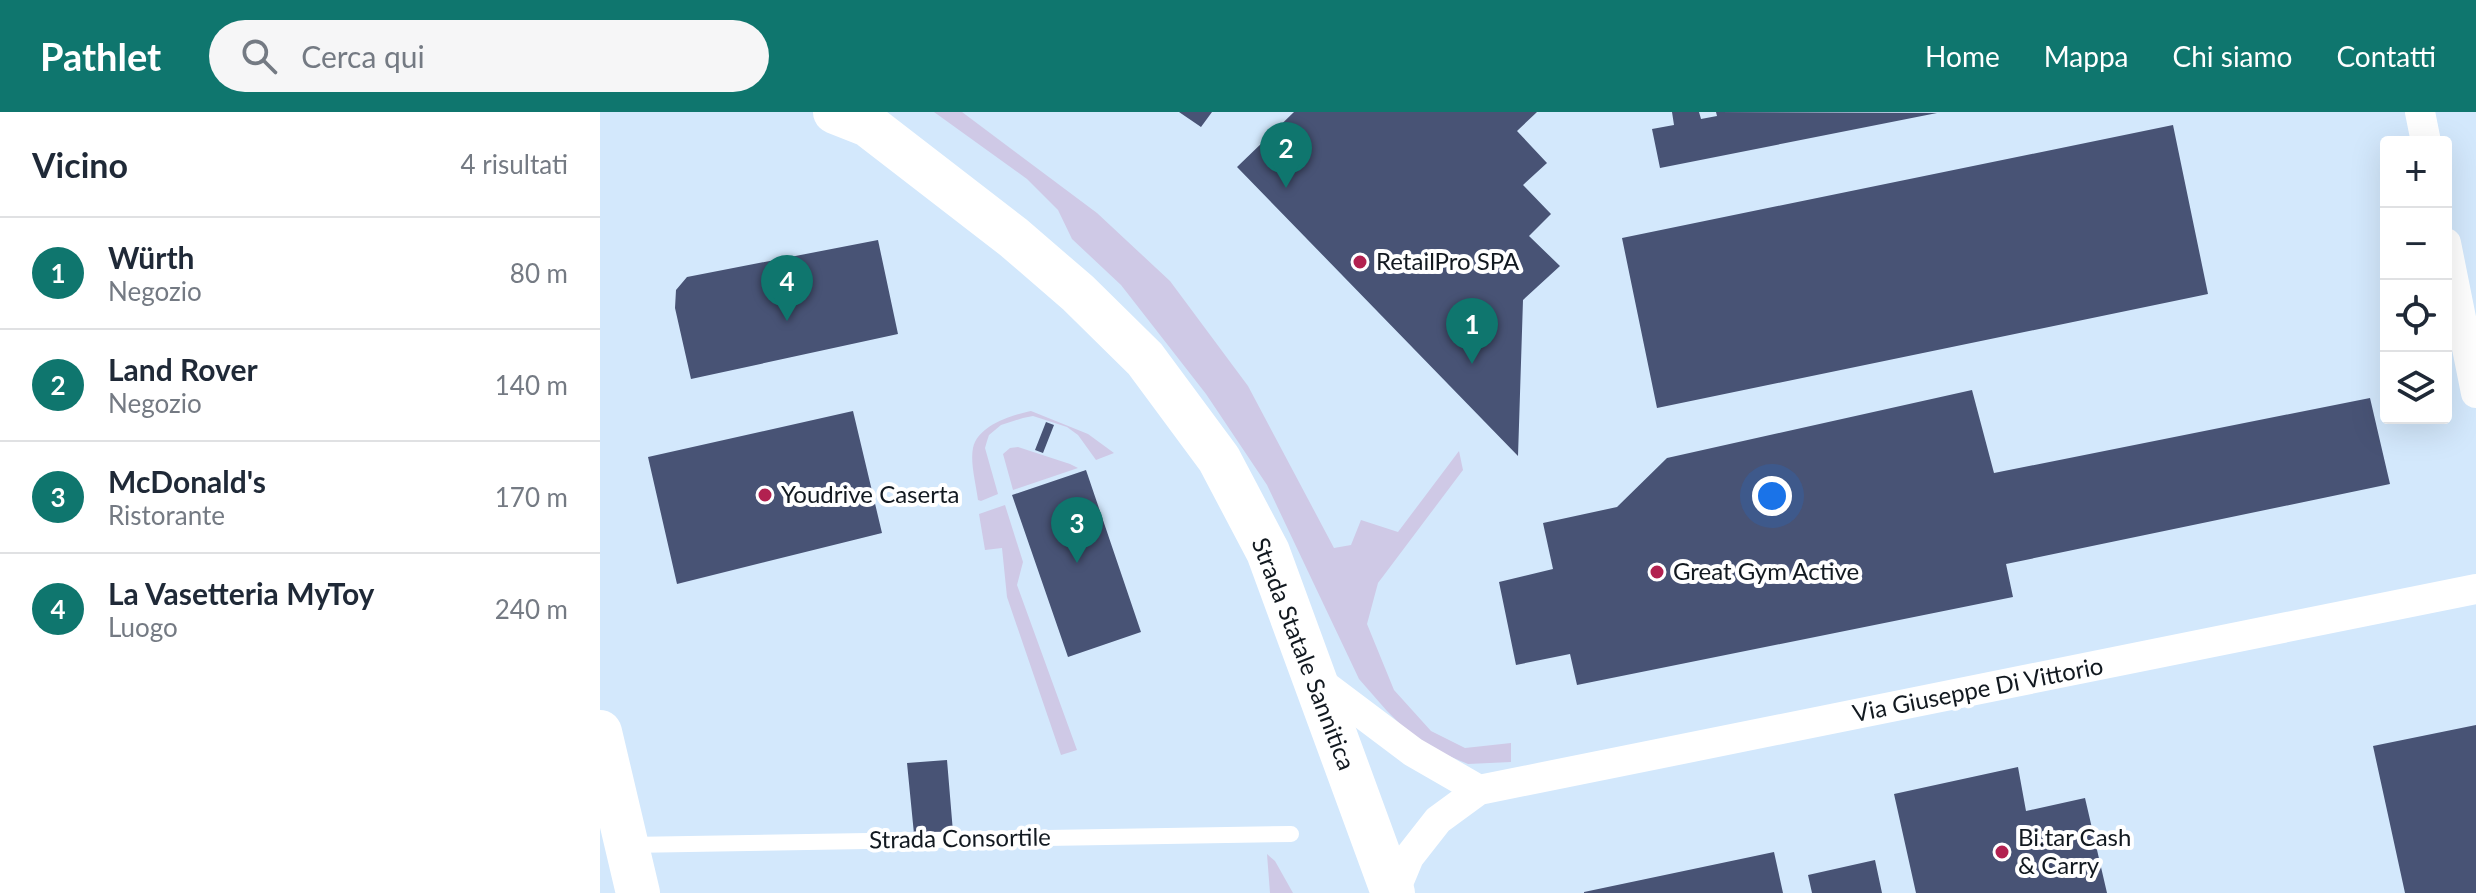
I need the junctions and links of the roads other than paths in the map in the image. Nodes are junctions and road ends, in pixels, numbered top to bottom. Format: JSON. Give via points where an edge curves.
{"nodes":[{"id":1,"x":835,"y":112,"type":"edge"},
{"id":2,"x":2420,"y":112,"type":"edge"},
{"id":3,"x":2425,"y":136,"type":"edge"},
{"id":4,"x":2452,"y":273,"type":"edge"},
{"id":5,"x":2476,"y":393,"type":"edge"},
{"id":6,"x":2476,"y":589,"type":"edge"},
{"id":7,"x":1314,"y":678,"type":"junction"},
{"id":8,"x":600,"y":732,"type":"edge"},
{"id":9,"x":1479,"y":790,"type":"junction"},
{"id":10,"x":1291,"y":834,"type":"dead end"},
{"id":11,"x":628,"y":845,"type":"junction"},
{"id":12,"x":638,"y":893,"type":"edge"},
{"id":13,"x":1394,"y":893,"type":"edge"}],
"edges":[{"from":1,"to":7,"type":"main road","name":"Strada Statale Sannitica","via":[[868,125],[1013,237],[1145,359],[1219,459],[1268,552]]},
{"from":2,"to":3,"type":"street"},
{"from":4,"to":5,"type":"street"},
{"from":6,"to":9,"type":"street","name":"Via Giuseppe Di Vittorio"},
{"from":7,"to":9,"type":"street","via":[[1413,752]]},
{"from":7,"to":13,"type":"main road","name":"Strada Statale Sannitica"},
{"from":8,"to":11,"type":"main road"},
{"from":9,"to":13,"type":"street","name":"Via Giuseppe Di Vittorio","via":[[1438,820],[1409,857]]},
{"from":10,"to":11,"type":"lane","name":"Strada Consortile"},
{"from":11,"to":12,"type":"main road"}]}
